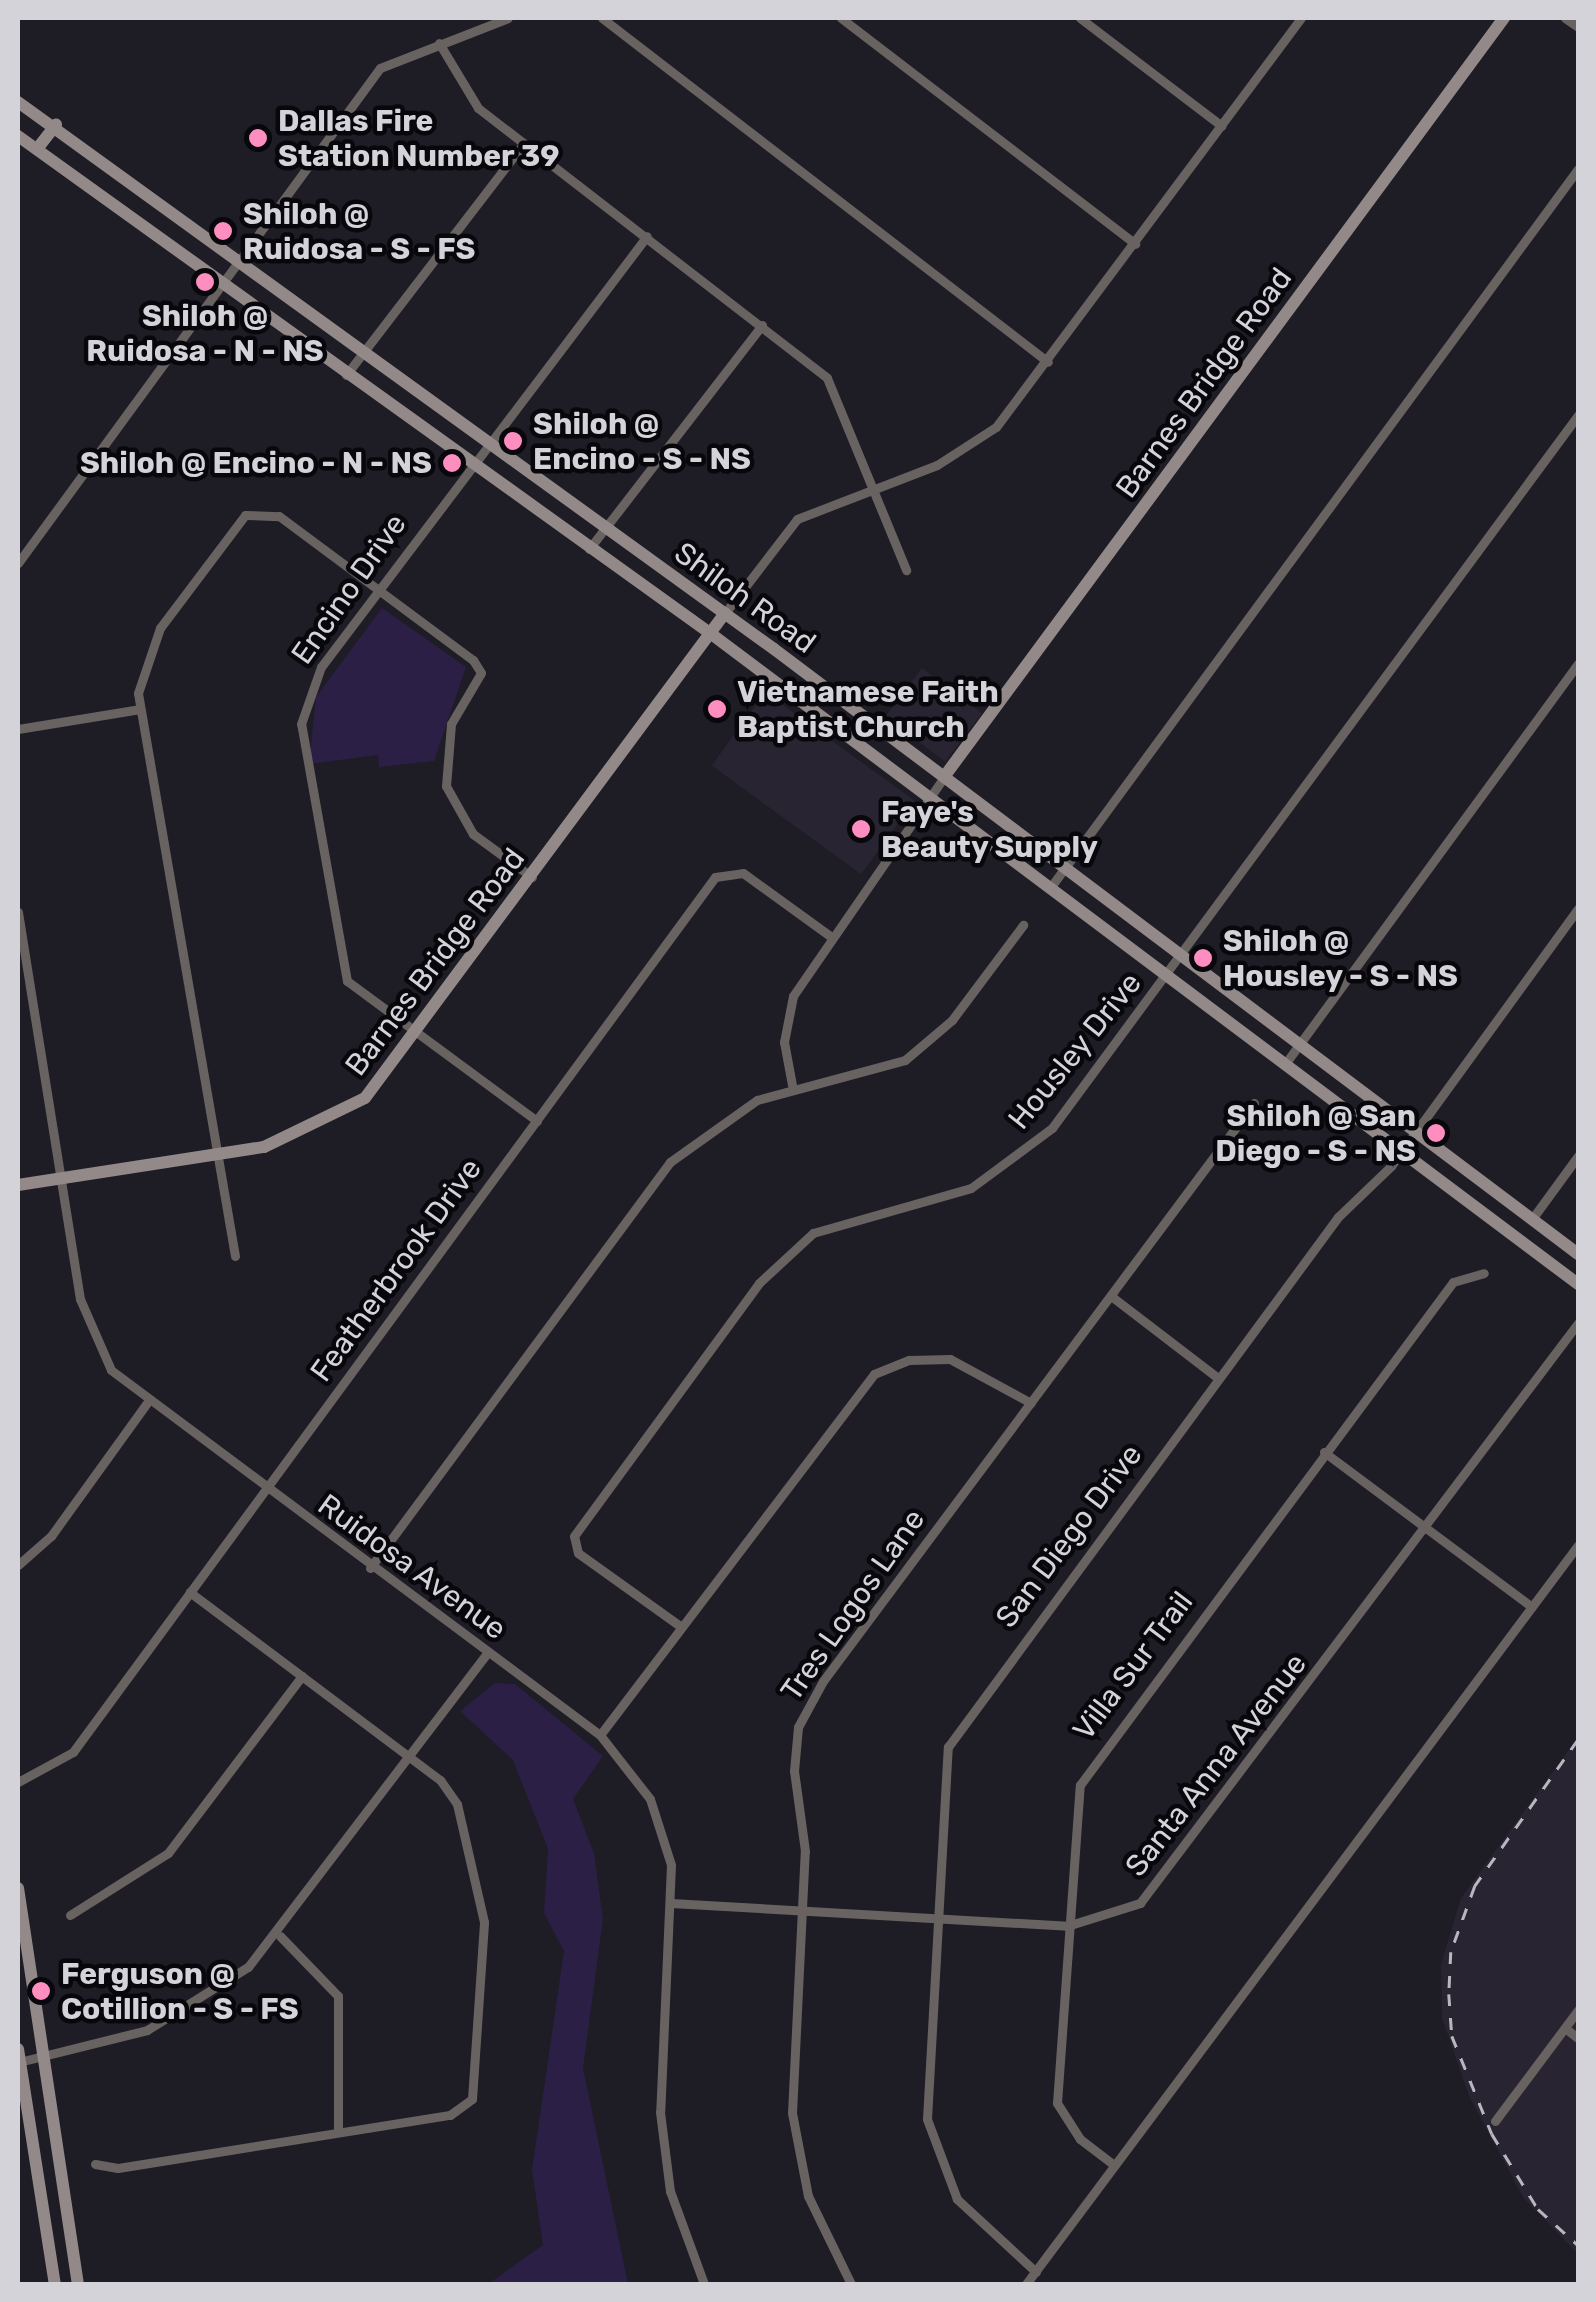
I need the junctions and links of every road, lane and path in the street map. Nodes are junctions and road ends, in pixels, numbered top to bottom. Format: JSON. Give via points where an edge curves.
{"nodes":[{"id":1,"x":508,"y":18,"type":"edge"},
{"id":2,"x":602,"y":18,"type":"edge"},
{"id":3,"x":841,"y":18,"type":"edge"},
{"id":4,"x":1080,"y":18,"type":"edge"},
{"id":5,"x":1301,"y":18,"type":"edge"},
{"id":6,"x":1504,"y":18,"type":"edge"},
{"id":7,"x":1565,"y":18,"type":"edge"},
{"id":8,"x":1578,"y":27,"type":"edge"},
{"id":9,"x":439,"y":44,"type":"junction"},
{"id":10,"x":18,"y":102,"type":"edge"},
{"id":11,"x":56,"y":125,"type":"junction"},
{"id":12,"x":1222,"y":126,"type":"junction"},
{"id":13,"x":18,"y":136,"type":"edge"},
{"id":14,"x":524,"y":144,"type":"junction"},
{"id":15,"x":37,"y":149,"type":"junction"},
{"id":16,"x":1578,"y":169,"type":"edge"},
{"id":17,"x":647,"y":236,"type":"junction"},
{"id":18,"x":1134,"y":244,"type":"junction"},
{"id":19,"x":239,"y":261,"type":"junction"},
{"id":20,"x":222,"y":284,"type":"junction"},
{"id":21,"x":762,"y":325,"type":"junction"},
{"id":22,"x":365,"y":354,"type":"junction"},
{"id":23,"x":1048,"y":362,"type":"junction"},
{"id":24,"x":346,"y":374,"type":"junction"},
{"id":25,"x":1578,"y":416,"type":"edge"},
{"id":26,"x":484,"y":441,"type":"junction"},
{"id":27,"x":468,"y":463,"type":"junction"},
{"id":28,"x":877,"y":486,"type":"junction"},
{"id":29,"x":606,"y":528,"type":"junction"},
{"id":30,"x":587,"y":551,"type":"junction"},
{"id":31,"x":18,"y":563,"type":"edge"},
{"id":32,"x":906,"y":570,"type":"dead end"},
{"id":33,"x":380,"y":588,"type":"junction"},
{"id":34,"x":725,"y":614,"type":"junction"},
{"id":35,"x":710,"y":633,"type":"junction"},
{"id":36,"x":1578,"y":664,"type":"edge"},
{"id":37,"x":140,"y":709,"type":"junction"},
{"id":38,"x":18,"y":729,"type":"edge"},
{"id":39,"x":944,"y":777,"type":"junction"},
{"id":40,"x":929,"y":796,"type":"junction"},
{"id":41,"x":1064,"y":868,"type":"junction"},
{"id":42,"x":532,"y":876,"type":"junction"},
{"id":43,"x":1050,"y":888,"type":"junction"},
{"id":44,"x":1578,"y":909,"type":"edge"},
{"id":45,"x":18,"y":912,"type":"edge"},
{"id":46,"x":1023,"y":925,"type":"dead end"},
{"id":47,"x":830,"y":936,"type":"junction"},
{"id":48,"x":1181,"y":956,"type":"junction"},
{"id":49,"x":1166,"y":976,"type":"junction"},
{"id":50,"x":416,"y":1034,"type":"junction"},
{"id":51,"x":1299,"y":1045,"type":"junction"},
{"id":52,"x":1285,"y":1064,"type":"junction"},
{"id":53,"x":792,"y":1085,"type":"junction"},
{"id":54,"x":1254,"y":1103,"type":"dead end"},
{"id":55,"x":536,"y":1122,"type":"junction"},
{"id":56,"x":1416,"y":1132,"type":"junction"},
{"id":57,"x":1402,"y":1151,"type":"junction"},
{"id":58,"x":212,"y":1155,"type":"junction"},
{"id":59,"x":1578,"y":1156,"type":"edge"},
{"id":60,"x":60,"y":1180,"type":"junction"},
{"id":61,"x":18,"y":1185,"type":"edge"},
{"id":62,"x":1532,"y":1219,"type":"junction"},
{"id":63,"x":1578,"y":1254,"type":"edge"},
{"id":64,"x":235,"y":1256,"type":"dead end"},
{"id":65,"x":1484,"y":1272,"type":"dead end"},
{"id":66,"x":1578,"y":1284,"type":"edge"},
{"id":67,"x":1111,"y":1296,"type":"junction"},
{"id":68,"x":1578,"y":1323,"type":"edge"},
{"id":69,"x":1218,"y":1378,"type":"junction"},
{"id":70,"x":147,"y":1403,"type":"junction"},
{"id":71,"x":1030,"y":1403,"type":"junction"},
{"id":72,"x":1324,"y":1452,"type":"junction"},
{"id":73,"x":266,"y":1489,"type":"junction"},
{"id":74,"x":1426,"y":1528,"type":"junction"},
{"id":75,"x":1578,"y":1545,"type":"edge"},
{"id":76,"x":18,"y":1565,"type":"edge"},
{"id":77,"x":370,"y":1568,"type":"junction"},
{"id":78,"x":190,"y":1592,"type":"junction"},
{"id":79,"x":1532,"y":1607,"type":"junction"},
{"id":80,"x":680,"y":1626,"type":"junction"},
{"id":81,"x":487,"y":1653,"type":"junction"},
{"id":82,"x":302,"y":1676,"type":"junction"},
{"id":83,"x":600,"y":1735,"type":"junction"},
{"id":84,"x":411,"y":1758,"type":"junction"},
{"id":85,"x":18,"y":1782,"type":"edge"},
{"id":86,"x":18,"y":1888,"type":"edge"},
{"id":87,"x":671,"y":1902,"type":"junction"},
{"id":88,"x":802,"y":1911,"type":"junction"},
{"id":89,"x":70,"y":1915,"type":"dead end"},
{"id":90,"x":935,"y":1916,"type":"junction"},
{"id":91,"x":1067,"y":1926,"type":"junction"},
{"id":92,"x":280,"y":1936,"type":"junction"},
{"id":93,"x":1578,"y":2010,"type":"edge"},
{"id":94,"x":1565,"y":2028,"type":"junction"},
{"id":95,"x":1578,"y":2038,"type":"edge"},
{"id":96,"x":18,"y":2058,"type":"edge"},
{"id":97,"x":46,"y":2058,"type":"junction"},
{"id":98,"x":1496,"y":2121,"type":"dead end"},
{"id":99,"x":338,"y":2132,"type":"junction"},
{"id":100,"x":96,"y":2164,"type":"dead end"},
{"id":101,"x":1114,"y":2165,"type":"junction"},
{"id":102,"x":1036,"y":2272,"type":"junction"},
{"id":103,"x":55,"y":2284,"type":"edge"},
{"id":104,"x":78,"y":2284,"type":"edge"},
{"id":105,"x":704,"y":2284,"type":"edge"},
{"id":106,"x":850,"y":2284,"type":"edge"},
{"id":107,"x":1026,"y":2284,"type":"edge"}],
"edges":[{"from":1,"to":9,"type":"street"},
{"from":2,"to":23,"type":"street"},
{"from":3,"to":18,"type":"street"},
{"from":4,"to":12,"type":"street"},
{"from":5,"to":12,"type":"street"},
{"from":6,"to":39,"type":"main road","name":"Barnes Bridge Road"},
{"from":7,"to":8,"type":"street"},
{"from":9,"to":14,"type":"street","via":[[464,95]]},
{"from":9,"to":19,"type":"street","via":[[380,68]]},
{"from":10,"to":11,"type":"main road","name":"Shiloh Road"},
{"from":11,"to":15,"type":"main road"},
{"from":11,"to":19,"type":"main road","name":"Shiloh Road"},
{"from":12,"to":18,"type":"street"},
{"from":13,"to":15,"type":"main road","name":"Shiloh Road"},
{"from":14,"to":17,"type":"street"},
{"from":14,"to":22,"type":"street"},
{"from":15,"to":20,"type":"main road","name":"Shiloh Road"},
{"from":16,"to":41,"type":"street"},
{"from":17,"to":21,"type":"street"},
{"from":17,"to":26,"type":"street","name":"Encino Drive"},
{"from":18,"to":23,"type":"street"},
{"from":19,"to":20,"type":"street"},
{"from":19,"to":22,"type":"main road","name":"Shiloh Road"},
{"from":20,"to":24,"type":"main road","name":"Shiloh Road"},
{"from":20,"to":31,"type":"street"},
{"from":21,"to":28,"type":"street","via":[[827,378]]},
{"from":21,"to":29,"type":"street"},
{"from":22,"to":24,"type":"street"},
{"from":22,"to":26,"type":"main road","name":"Shiloh Road"},
{"from":23,"to":28,"type":"street","via":[[966,450]]},
{"from":24,"to":27,"type":"main road","name":"Shiloh Road"},
{"from":25,"to":48,"type":"street","name":"Housley Drive"},
{"from":26,"to":27,"type":"street","name":"Encino Drive"},
{"from":26,"to":29,"type":"main road","name":"Shiloh Road"},
{"from":27,"to":30,"type":"main road","name":"Shiloh Road"},
{"from":27,"to":33,"type":"street","name":"Encino Drive"},
{"from":28,"to":32,"type":"street"},
{"from":28,"to":34,"type":"street","via":[[797,519]]},
{"from":29,"to":30,"type":"street"},
{"from":29,"to":34,"type":"main road","name":"Shiloh Road"},
{"from":30,"to":35,"type":"main road","name":"Shiloh Road"},
{"from":33,"to":37,"type":"street","via":[[265,510],[245,515],[160,628],[140,673]]},
{"from":33,"to":42,"type":"street","via":[[481,673],[451,724],[446,786],[474,834]]},
{"from":33,"to":50,"type":"street","name":"Encino Drive","via":[[307,694],[302,749],[338,965]]},
{"from":34,"to":35,"type":"main road","name":"Barnes Bridge Road"},
{"from":34,"to":39,"type":"main road","name":"Shiloh Road"},
{"from":35,"to":40,"type":"main road","name":"Shiloh Road"},
{"from":35,"to":42,"type":"main road","name":"Barnes Bridge Road"},
{"from":36,"to":51,"type":"street"},
{"from":37,"to":38,"type":"street"},
{"from":37,"to":58,"type":"street"},
{"from":39,"to":40,"type":"street"},
{"from":39,"to":41,"type":"main road","name":"Shiloh Road"},
{"from":40,"to":43,"type":"main road","name":"Shiloh Road"},
{"from":40,"to":47,"type":"street"},
{"from":41,"to":43,"type":"street"},
{"from":41,"to":48,"type":"main road","name":"Shiloh Road"},
{"from":42,"to":50,"type":"main road","name":"Barnes Bridge Road"},
{"from":43,"to":49,"type":"main road","name":"Shiloh Road"},
{"from":44,"to":56,"type":"street","name":"San Diego Drive"},
{"from":45,"to":60,"type":"street","name":"Ruidosa Avenue"},
{"from":46,"to":53,"type":"street","via":[[930,1043],[885,1068]]},
{"from":47,"to":53,"type":"street","via":[[786,1018]]},
{"from":47,"to":55,"type":"street","name":"Featherbrook Drive","via":[[728,868]]},
{"from":48,"to":49,"type":"street","name":"Housley Drive"},
{"from":48,"to":51,"type":"main road","name":"Shiloh Road"},
{"from":49,"to":52,"type":"main road","name":"Shiloh Road"},
{"from":49,"to":80,"type":"street","name":"Housley Drive","via":[[1023,1155],[948,1198],[813,1233],[759,1283],[574,1536],[578,1553]]},
{"from":50,"to":55,"type":"street","name":"Encino Drive"},
{"from":50,"to":58,"type":"main road","name":"Barnes Bridge Road","via":[[364,1098],[323,1126]]},
{"from":51,"to":52,"type":"street"},
{"from":51,"to":56,"type":"main road","name":"Shiloh Road"},
{"from":52,"to":57,"type":"main road","name":"Shiloh Road"},
{"from":53,"to":77,"type":"street","via":[[714,1123],[670,1162]]},
{"from":54,"to":67,"type":"street","name":"Tres Logos Lane"},
{"from":55,"to":73,"type":"street","name":"Featherbrook Drive"},
{"from":56,"to":57,"type":"street","name":"San Diego Drive"},
{"from":56,"to":62,"type":"main road","name":"Shiloh Road"},
{"from":57,"to":66,"type":"main road","name":"Shiloh Road"},
{"from":57,"to":69,"type":"street","name":"San Diego Drive","via":[[1338,1216]]},
{"from":58,"to":60,"type":"main road","name":"Barnes Bridge Road"},
{"from":58,"to":64,"type":"street"},
{"from":59,"to":62,"type":"street"},
{"from":60,"to":61,"type":"main road","name":"Barnes Bridge Road"},
{"from":60,"to":70,"type":"street","name":"Ruidosa Avenue","via":[[87,1327],[111,1370]]},
{"from":62,"to":63,"type":"main road","name":"Shiloh Road"},
{"from":65,"to":72,"type":"street","name":"Villa Sur Trail","via":[[1453,1282]]},
{"from":67,"to":69,"type":"street"},
{"from":67,"to":71,"type":"street","name":"Tres Logos Lane"},
{"from":68,"to":74,"type":"street","name":"Santa Anna Avenue"},
{"from":69,"to":90,"type":"street","name":"San Diego Drive","via":[[958,1726],[942,1776]]},
{"from":70,"to":73,"type":"street","name":"Ruidosa Avenue"},
{"from":70,"to":76,"type":"street","via":[[52,1536]]},
{"from":71,"to":80,"type":"street","via":[[950,1359],[909,1360],[874,1374]]},
{"from":71,"to":88,"type":"street","name":"Tres Logos Lane","via":[[807,1706],[794,1750]]},
{"from":72,"to":74,"type":"street"},
{"from":72,"to":91,"type":"street","name":"Villa Sur Trail","via":[[1094,1759],[1072,1815]]},
{"from":73,"to":77,"type":"street","name":"Ruidosa Avenue"},
{"from":73,"to":78,"type":"street","name":"Featherbrook Drive"},
{"from":74,"to":79,"type":"street"},
{"from":74,"to":91,"type":"street","name":"Santa Anna Avenue","via":[[1158,1887],[1116,1918]]},
{"from":75,"to":79,"type":"street"},
{"from":77,"to":81,"type":"street","name":"Ruidosa Avenue"},
{"from":78,"to":82,"type":"street"},
{"from":78,"to":85,"type":"street","name":"Featherbrook Drive","via":[[64,1762]]},
{"from":79,"to":101,"type":"street"},
{"from":80,"to":83,"type":"street"},
{"from":81,"to":83,"type":"street","name":"Ruidosa Avenue"},
{"from":81,"to":84,"type":"street"},
{"from":82,"to":84,"type":"street"},
{"from":82,"to":89,"type":"street","via":[[168,1854]]},
{"from":83,"to":87,"type":"street","name":"Ruidosa Avenue","via":[[650,1798],[671,1865]]},
{"from":84,"to":92,"type":"street"},
{"from":84,"to":99,"type":"street","via":[[457,1804],[482,1886],[472,2099],[456,2114]]},
{"from":86,"to":97,"type":"main road"},
{"from":87,"to":88,"type":"street","name":"Santa Anna Avenue"},
{"from":87,"to":105,"type":"street","name":"Ruidosa Avenue","via":[[660,2112],[670,2191]]},
{"from":88,"to":90,"type":"street","name":"Santa Anna Avenue"},
{"from":88,"to":106,"type":"street","name":"Tres Logos Lane","via":[[792,2113],[808,2196]]},
{"from":90,"to":91,"type":"street","name":"Santa Anna Avenue"},
{"from":90,"to":102,"type":"street","name":"San Diego Drive","via":[[926,2087],[934,2147],[958,2200]]},
{"from":91,"to":101,"type":"street","name":"Villa Sur Trail","via":[[1057,2104]]},
{"from":92,"to":97,"type":"street","via":[[180,2016]]},
{"from":92,"to":99,"type":"street","via":[[338,1996]]},
{"from":93,"to":94,"type":"street"},
{"from":94,"to":95,"type":"street"},
{"from":94,"to":98,"type":"street"},
{"from":96,"to":97,"type":"street"},
{"from":96,"to":103,"type":"main road"},
{"from":97,"to":104,"type":"main road"},
{"from":99,"to":100,"type":"street","via":[[118,2168]]},
{"from":101,"to":102,"type":"street"},
{"from":102,"to":107,"type":"street"}]}
